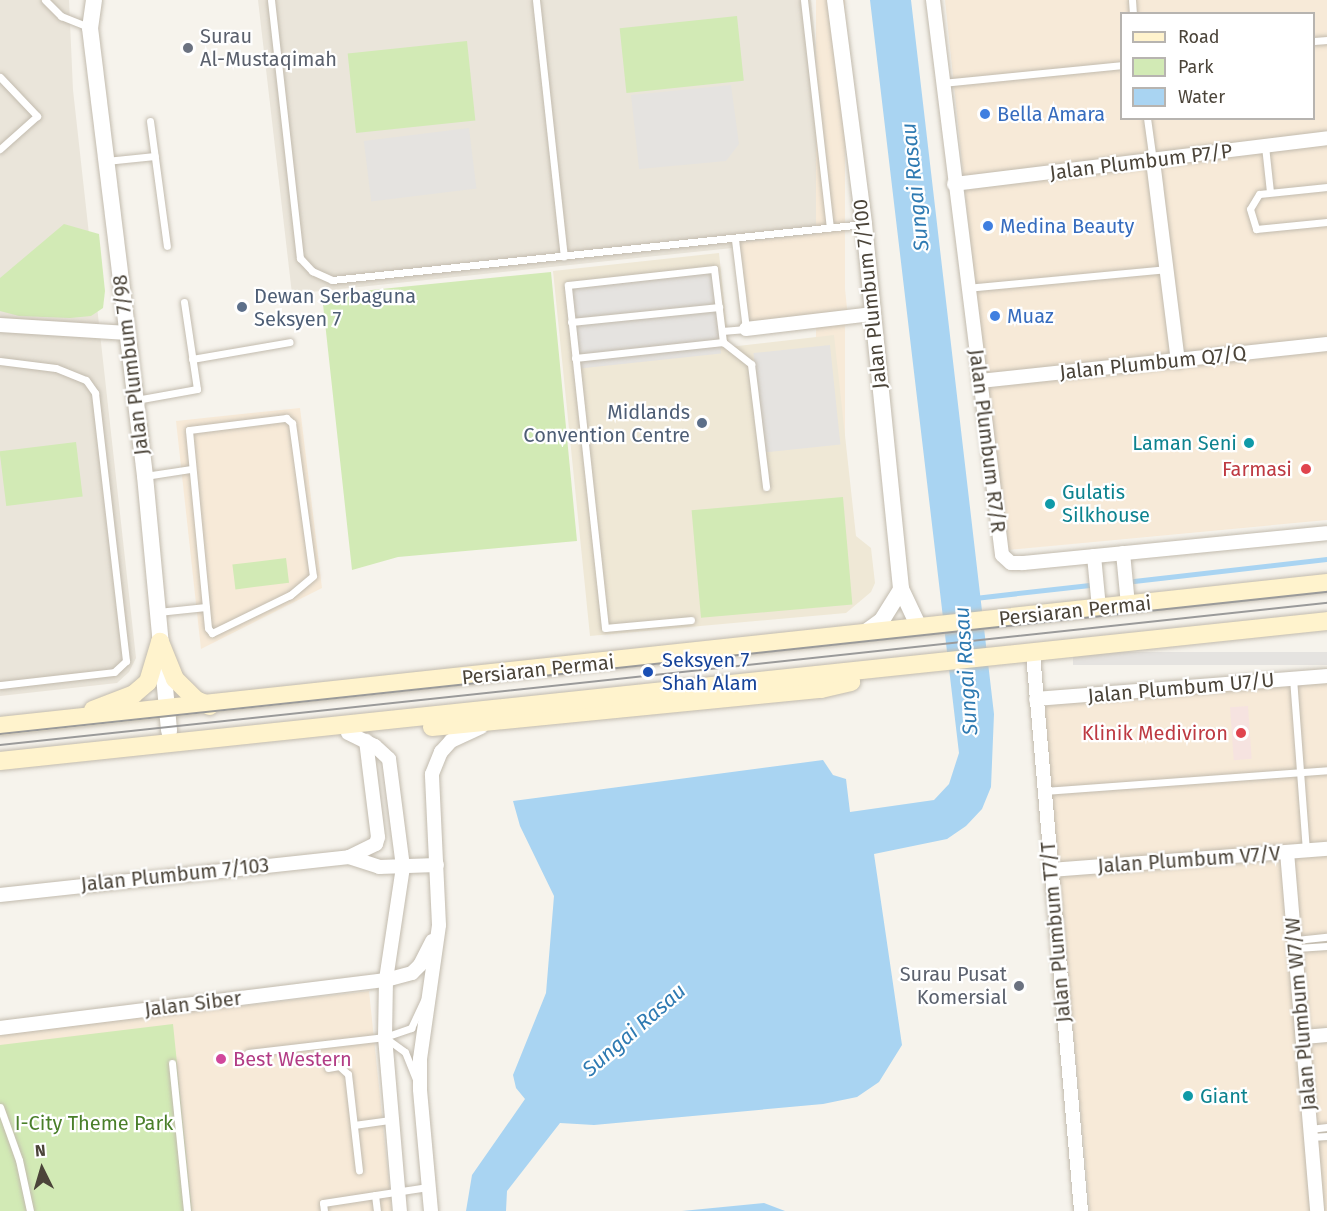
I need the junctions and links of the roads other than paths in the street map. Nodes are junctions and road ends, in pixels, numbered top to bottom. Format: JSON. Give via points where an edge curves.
{"nodes":[{"id":1,"x":45,"y":0,"type":"edge"},
{"id":2,"x":94,"y":0,"type":"edge"},
{"id":3,"x":271,"y":0,"type":"edge"},
{"id":4,"x":536,"y":0,"type":"edge"},
{"id":5,"x":804,"y":0,"type":"edge"},
{"id":6,"x":835,"y":0,"type":"edge"},
{"id":7,"x":933,"y":0,"type":"edge"},
{"id":8,"x":90,"y":28,"type":"junction"},
{"id":9,"x":1120,"y":65,"type":"edge"},
{"id":10,"x":0,"y":76,"type":"edge"},
{"id":11,"x":943,"y":83,"type":"junction"},
{"id":12,"x":150,"y":120,"type":"dead end"},
{"id":13,"x":1147,"y":120,"type":"edge"},
{"id":14,"x":1327,"y":138,"type":"edge"},
{"id":15,"x":1265,"y":146,"type":"junction"},
{"id":16,"x":0,"y":149,"type":"edge"},
{"id":17,"x":155,"y":156,"type":"junction"},
{"id":18,"x":106,"y":161,"type":"junction"},
{"id":19,"x":1153,"y":161,"type":"junction"},
{"id":20,"x":954,"y":184,"type":"junction"},
{"id":21,"x":1327,"y":187,"type":"edge"},
{"id":22,"x":1270,"y":192,"type":"junction"},
{"id":23,"x":1327,"y":222,"type":"edge"},
{"id":24,"x":864,"y":224,"type":"junction"},
{"id":25,"x":830,"y":228,"type":"junction"},
{"id":26,"x":735,"y":238,"type":"junction"},
{"id":27,"x":167,"y":246,"type":"dead end"},
{"id":28,"x":564,"y":256,"type":"junction"},
{"id":29,"x":1167,"y":269,"type":"junction"},
{"id":30,"x":967,"y":288,"type":"junction"},
{"id":31,"x":184,"y":302,"type":"dead end"},
{"id":32,"x":719,"y":307,"type":"junction"},
{"id":33,"x":871,"y":314,"type":"junction"},
{"id":34,"x":571,"y":322,"type":"junction"},
{"id":35,"x":0,"y":325,"type":"edge"},
{"id":36,"x":746,"y":329,"type":"junction"},
{"id":37,"x":722,"y":331,"type":"junction"},
{"id":38,"x":128,"y":333,"type":"junction"},
{"id":39,"x":290,"y":342,"type":"dead end"},
{"id":40,"x":723,"y":342,"type":"junction"},
{"id":41,"x":1327,"y":344,"type":"edge"},
{"id":42,"x":575,"y":358,"type":"junction"},
{"id":43,"x":192,"y":359,"type":"junction"},
{"id":44,"x":0,"y":361,"type":"edge"},
{"id":45,"x":1178,"y":361,"type":"junction"},
{"id":46,"x":980,"y":381,"type":"junction"},
{"id":47,"x":136,"y":399,"type":"junction"},
{"id":48,"x":191,"y":469,"type":"junction"},
{"id":49,"x":145,"y":476,"type":"junction"},
{"id":50,"x":765,"y":487,"type":"dead end"},
{"id":51,"x":1327,"y":533,"type":"edge"},
{"id":52,"x":1123,"y":554,"type":"junction"},
{"id":53,"x":1094,"y":556,"type":"junction"},
{"id":54,"x":1327,"y":583,"type":"edge"},
{"id":55,"x":901,"y":589,"type":"junction"},
{"id":56,"x":1128,"y":605,"type":"junction"},
{"id":57,"x":206,"y":607,"type":"junction"},
{"id":58,"x":1099,"y":608,"type":"junction"},
{"id":59,"x":158,"y":612,"type":"junction"},
{"id":60,"x":691,"y":620,"type":"dead end"},
{"id":61,"x":1327,"y":621,"type":"edge"},
{"id":62,"x":923,"y":626,"type":"junction"},
{"id":63,"x":863,"y":634,"type":"junction"},
{"id":64,"x":160,"y":642,"type":"junction"},
{"id":65,"x":1033,"y":654,"type":"junction"},
{"id":66,"x":910,"y":667,"type":"junction"},
{"id":67,"x":1327,"y":676,"type":"edge"},
{"id":68,"x":1293,"y":678,"type":"junction"},
{"id":69,"x":0,"y":685,"type":"edge"},
{"id":70,"x":1036,"y":699,"type":"junction"},
{"id":71,"x":210,"y":706,"type":"junction"},
{"id":72,"x":167,"y":710,"type":"junction"},
{"id":73,"x":75,"y":717,"type":"junction"},
{"id":74,"x":495,"y":722,"type":"junction"},
{"id":75,"x":0,"y":726,"type":"edge"},
{"id":76,"x":347,"y":728,"type":"junction"},
{"id":77,"x":169,"y":731,"type":"junction"},
{"id":78,"x":366,"y":741,"type":"junction"},
{"id":79,"x":33,"y":757,"type":"junction"},
{"id":80,"x":0,"y":760,"type":"edge"},
{"id":81,"x":1327,"y":770,"type":"edge"},
{"id":82,"x":1300,"y":772,"type":"junction"},
{"id":83,"x":1044,"y":791,"type":"junction"},
{"id":84,"x":1327,"y":849,"type":"edge"},
{"id":85,"x":1306,"y":851,"type":"junction"},
{"id":86,"x":1287,"y":852,"type":"junction"},
{"id":87,"x":349,"y":856,"type":"junction"},
{"id":88,"x":437,"y":865,"type":"junction"},
{"id":89,"x":403,"y":867,"type":"junction"},
{"id":90,"x":1051,"y":870,"type":"junction"},
{"id":91,"x":0,"y":895,"type":"edge"},
{"id":92,"x":439,"y":925,"type":"junction"},
{"id":93,"x":1327,"y":937,"type":"edge"},
{"id":94,"x":1297,"y":944,"type":"junction"},
{"id":95,"x":1327,"y":946,"type":"edge"},
{"id":96,"x":386,"y":980,"type":"junction"},
{"id":97,"x":428,"y":993,"type":"junction"},
{"id":98,"x":0,"y":1028,"type":"edge"},
{"id":99,"x":1327,"y":1035,"type":"edge"},
{"id":100,"x":384,"y":1037,"type":"junction"},
{"id":101,"x":1304,"y":1037,"type":"junction"},
{"id":102,"x":248,"y":1053,"type":"dead end"},
{"id":103,"x":172,"y":1063,"type":"dead end"},
{"id":104,"x":328,"y":1068,"type":"dead end"},
{"id":105,"x":420,"y":1089,"type":"junction"},
{"id":106,"x":0,"y":1107,"type":"edge"},
{"id":107,"x":389,"y":1120,"type":"junction"},
{"id":108,"x":354,"y":1125,"type":"junction"},
{"id":109,"x":1327,"y":1127,"type":"edge"},
{"id":110,"x":1310,"y":1133,"type":"junction"},
{"id":111,"x":1327,"y":1136,"type":"edge"},
{"id":112,"x":359,"y":1170,"type":"dead end"},
{"id":113,"x":428,"y":1187,"type":"junction"},
{"id":114,"x":398,"y":1191,"type":"junction"},
{"id":115,"x":375,"y":1195,"type":"junction"},
{"id":116,"x":30,"y":1211,"type":"edge"},
{"id":117,"x":187,"y":1211,"type":"edge"},
{"id":118,"x":324,"y":1211,"type":"edge"},
{"id":119,"x":377,"y":1211,"type":"edge"},
{"id":120,"x":400,"y":1211,"type":"edge"},
{"id":121,"x":431,"y":1211,"type":"edge"},
{"id":122,"x":1081,"y":1211,"type":"edge"},
{"id":123,"x":1317,"y":1211,"type":"edge"}],
"edges":[{"from":1,"to":8,"type":"lane","via":[[61,16]]},
{"from":2,"to":8,"type":"street","name":"Jalan Plumbum 7/98"},
{"from":3,"to":28,"type":"lane","via":[[300,258],[312,271],[332,280]]},
{"from":4,"to":28,"type":"lane"},
{"from":5,"to":25,"type":"lane"},
{"from":6,"to":24,"type":"street","name":"Jalan Plumbum 7/100"},
{"from":7,"to":11,"type":"street","name":"Jalan Plumbum R7/R"},
{"from":8,"to":18,"type":"street","name":"Jalan Plumbum 7/98"},
{"from":9,"to":11,"type":"lane"},
{"from":10,"to":16,"type":"lane","via":[[38,117]]},
{"from":11,"to":20,"type":"street","name":"Jalan Plumbum R7/R"},
{"from":12,"to":17,"type":"lane"},
{"from":13,"to":19,"type":"lane"},
{"from":14,"to":15,"type":"street","name":"Jalan Plumbum P7/P"},
{"from":15,"to":19,"type":"street","name":"Jalan Plumbum P7/P"},
{"from":15,"to":22,"type":"lane"},
{"from":17,"to":18,"type":"lane"},
{"from":17,"to":27,"type":"lane"},
{"from":18,"to":38,"type":"street","name":"Jalan Plumbum 7/98"},
{"from":19,"to":20,"type":"street","name":"Jalan Plumbum P7/P"},
{"from":19,"to":29,"type":"street"},
{"from":20,"to":30,"type":"street","name":"Jalan Plumbum R7/R"},
{"from":21,"to":22,"type":"lane"},
{"from":22,"to":23,"type":"lane","via":[[1259,194],[1250,210],[1256,229]]},
{"from":24,"to":25,"type":"lane"},
{"from":24,"to":33,"type":"street","name":"Jalan Plumbum 7/100"},
{"from":25,"to":26,"type":"lane"},
{"from":26,"to":28,"type":"lane"},
{"from":26,"to":36,"type":"lane"},
{"from":29,"to":30,"type":"lane"},
{"from":29,"to":45,"type":"street"},
{"from":30,"to":46,"type":"street","name":"Jalan Plumbum R7/R"},
{"from":31,"to":43,"type":"lane"},
{"from":32,"to":34,"type":"lane"},
{"from":32,"to":34,"type":"lane","via":[[714,269],[568,285]]},
{"from":32,"to":37,"type":"lane"},
{"from":33,"to":36,"type":"street"},
{"from":33,"to":55,"type":"street","name":"Jalan Plumbum 7/100"},
{"from":34,"to":42,"type":"lane"},
{"from":35,"to":38,"type":"street"},
{"from":36,"to":37,"type":"lane"},
{"from":37,"to":40,"type":"lane"},
{"from":38,"to":47,"type":"street","name":"Jalan Plumbum 7/98"},
{"from":39,"to":43,"type":"lane"},
{"from":40,"to":42,"type":"lane"},
{"from":40,"to":50,"type":"lane","via":[[751,364]]},
{"from":41,"to":45,"type":"street","name":"Jalan Plumbum Q7/Q"},
{"from":42,"to":60,"type":"lane","via":[[604,628]]},
{"from":43,"to":47,"type":"lane","via":[[197,388]]},
{"from":44,"to":69,"type":"lane","via":[[56,368],[86,380],[95,393],[126,661],[114,672]]},
{"from":45,"to":46,"type":"street","name":"Jalan Plumbum Q7/Q"},
{"from":46,"to":53,"type":"street","name":"Jalan Plumbum R7/R","via":[[1002,555],[1011,563]]},
{"from":47,"to":49,"type":"street","name":"Jalan Plumbum 7/98"},
{"from":48,"to":49,"type":"lane"},
{"from":48,"to":57,"type":"lane"},
{"from":48,"to":57,"type":"lane","via":[[188,434],[192,427],[286,418],[292,423],[313,576],[290,595],[215,633],[208,628]]},
{"from":49,"to":59,"type":"street","name":"Jalan Plumbum 7/98"},
{"from":51,"to":52,"type":"street","name":"Jalan Plumbum R7/R"},
{"from":52,"to":53,"type":"street","name":"Jalan Plumbum R7/R"},
{"from":52,"to":56,"type":"street"},
{"from":53,"to":58,"type":"street"},
{"from":54,"to":56,"type":"main road","name":"Persiaran Permai"},
{"from":55,"to":62,"type":"street","name":"Jalan Plumbum 7/100"},
{"from":55,"to":63,"type":"street","via":[[882,620]]},
{"from":56,"to":58,"type":"main road","name":"Persiaran Permai"},
{"from":57,"to":59,"type":"lane"},
{"from":58,"to":62,"type":"main road","name":"Persiaran Permai"},
{"from":59,"to":64,"type":"street","name":"Jalan Plumbum 7/98"},
{"from":61,"to":65,"type":"main road","name":"Persiaran Permai"},
{"from":62,"to":63,"type":"main road","name":"Persiaran Permai"},
{"from":63,"to":71,"type":"main road","name":"Persiaran Permai"},
{"from":64,"to":71,"type":"main road","via":[[175,679],[196,700]]},
{"from":64,"to":72,"type":"street","name":"Jalan Plumbum 7/98"},
{"from":64,"to":73,"type":"main road","via":[[148,681],[134,694]]},
{"from":65,"to":66,"type":"main road","name":"Persiaran Permai"},
{"from":65,"to":70,"type":"street","name":"Jalan Plumbum T7/T"},
{"from":66,"to":74,"type":"main road","via":[[821,689]]},
{"from":66,"to":76,"type":"main road","name":"Persiaran Permai"},
{"from":67,"to":68,"type":"street","name":"Jalan Plumbum U7/U"},
{"from":68,"to":70,"type":"street","name":"Jalan Plumbum U7/U"},
{"from":68,"to":82,"type":"lane"},
{"from":70,"to":83,"type":"street","name":"Jalan Plumbum T7/T"},
{"from":71,"to":72,"type":"main road","name":"Persiaran Permai"},
{"from":72,"to":73,"type":"main road","name":"Persiaran Permai"},
{"from":72,"to":77,"type":"street","name":"Jalan Plumbum 7/98"},
{"from":73,"to":75,"type":"main road","name":"Persiaran Permai"},
{"from":74,"to":76,"type":"main road"},
{"from":74,"to":88,"type":"street","via":[[451,741],[436,762],[432,774]]},
{"from":76,"to":77,"type":"main road","via":[[282,719]]},
{"from":76,"to":78,"type":"street"},
{"from":76,"to":79,"type":"main road","name":"Persiaran Permai","via":[[280,730]]},
{"from":77,"to":79,"type":"main road","via":[[64,742]]},
{"from":78,"to":87,"type":"street","via":[[378,837],[376,844]]},
{"from":78,"to":89,"type":"street","via":[[389,759]]},
{"from":79,"to":80,"type":"main road","name":"Persiaran Permai"},
{"from":81,"to":82,"type":"lane"},
{"from":82,"to":83,"type":"lane"},
{"from":82,"to":85,"type":"lane"},
{"from":83,"to":90,"type":"street","name":"Jalan Plumbum T7/T"},
{"from":84,"to":85,"type":"street","name":"Jalan Plumbum V7/V"},
{"from":85,"to":86,"type":"street","name":"Jalan Plumbum V7/V"},
{"from":86,"to":90,"type":"street","name":"Jalan Plumbum V7/V"},
{"from":86,"to":94,"type":"street","name":"Jalan Plumbum W7/W"},
{"from":87,"to":89,"type":"street","via":[[379,867]]},
{"from":87,"to":91,"type":"street","name":"Jalan Plumbum 7/103"},
{"from":88,"to":89,"type":"street"},
{"from":88,"to":92,"type":"street"},
{"from":89,"to":96,"type":"street"},
{"from":90,"to":122,"type":"street","name":"Jalan Plumbum T7/T"},
{"from":92,"to":96,"type":"street","name":"Jalan Siber","via":[[420,965],[412,973]]},
{"from":92,"to":97,"type":"street"},
{"from":93,"to":94,"type":"lane"},
{"from":94,"to":95,"type":"lane"},
{"from":94,"to":101,"type":"street","name":"Jalan Plumbum W7/W"},
{"from":96,"to":98,"type":"street","name":"Jalan Siber"},
{"from":96,"to":100,"type":"street"},
{"from":97,"to":100,"type":"lane","via":[[411,1028]]},
{"from":97,"to":105,"type":"street"},
{"from":99,"to":101,"type":"street"},
{"from":100,"to":102,"type":"lane"},
{"from":100,"to":105,"type":"lane","via":[[405,1052]]},
{"from":100,"to":107,"type":"street"},
{"from":101,"to":110,"type":"street","name":"Jalan Plumbum W7/W"},
{"from":103,"to":117,"type":"lane"},
{"from":104,"to":108,"type":"lane","via":[[339,1066],[348,1074]]},
{"from":105,"to":113,"type":"street"},
{"from":106,"to":116,"type":"lane","via":[[19,1160]]},
{"from":107,"to":108,"type":"lane"},
{"from":107,"to":114,"type":"street"},
{"from":108,"to":112,"type":"lane"},
{"from":109,"to":110,"type":"lane"},
{"from":110,"to":111,"type":"lane"},
{"from":110,"to":123,"type":"street","name":"Jalan Plumbum W7/W"},
{"from":113,"to":114,"type":"lane"},
{"from":113,"to":121,"type":"street"},
{"from":114,"to":115,"type":"lane"},
{"from":114,"to":120,"type":"street"},
{"from":115,"to":118,"type":"lane","via":[[323,1203]]},
{"from":115,"to":119,"type":"lane"}]}
